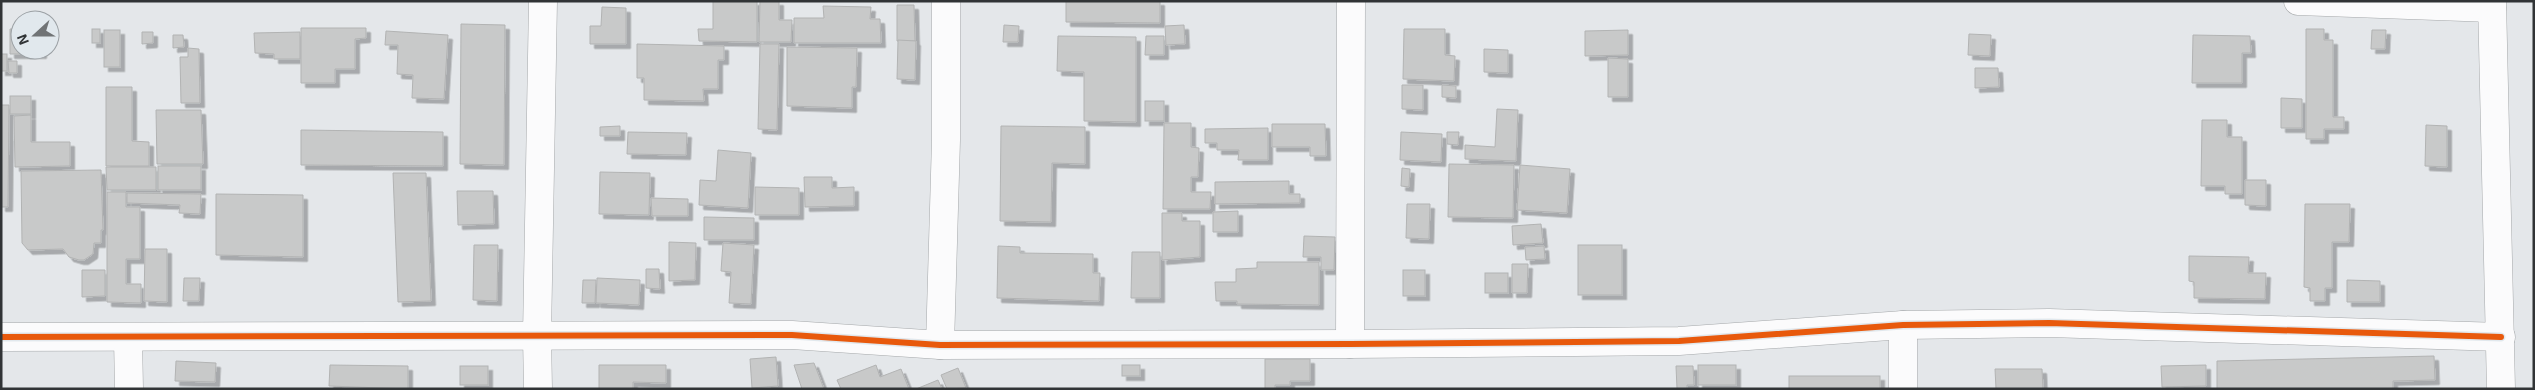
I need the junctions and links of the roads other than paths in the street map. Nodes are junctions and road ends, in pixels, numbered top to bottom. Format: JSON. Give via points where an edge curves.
{"nodes":[{"id":1,"x":520,"y":1,"type":"edge"},
{"id":2,"x":946,"y":1,"type":"edge"},
{"id":3,"x":1351,"y":1,"type":"edge"},
{"id":4,"x":2298,"y":1,"type":"edge"},
{"id":5,"x":543,"y":2,"type":"edge"},
{"id":6,"x":2492,"y":5,"type":"edge"},
{"id":7,"x":1903,"y":325,"type":"junction"},
{"id":8,"x":537,"y":336,"type":"junction"},
{"id":9,"x":1,"y":337,"type":"edge"},
{"id":10,"x":128,"y":338,"type":"junction"},
{"id":11,"x":2500,"y":338,"type":"junction"},
{"id":12,"x":1350,"y":344,"type":"junction"},
{"id":13,"x":940,"y":345,"type":"junction"},
{"id":14,"x":128,"y":389,"type":"edge"},
{"id":15,"x":538,"y":389,"type":"edge"},
{"id":16,"x":1903,"y":389,"type":"edge"},
{"id":17,"x":2501,"y":389,"type":"edge"}],
"edges":[{"from":1,"to":5,"type":"street"},
{"from":2,"to":13,"type":"street"},
{"from":3,"to":12,"type":"street"},
{"from":4,"to":6,"type":"street"},
{"from":5,"to":8,"type":"street"},
{"from":6,"to":11,"type":"street"},
{"from":7,"to":11,"type":"street","via":[[2049,323]]},
{"from":7,"to":12,"type":"street","via":[[1679,341]]},
{"from":7,"to":16,"type":"street"},
{"from":8,"to":10,"type":"street"},
{"from":8,"to":13,"type":"street","via":[[792,335]]},
{"from":8,"to":15,"type":"street"},
{"from":9,"to":10,"type":"street"},
{"from":10,"to":14,"type":"street"},
{"from":11,"to":17,"type":"street"},
{"from":12,"to":13,"type":"street"}]}
